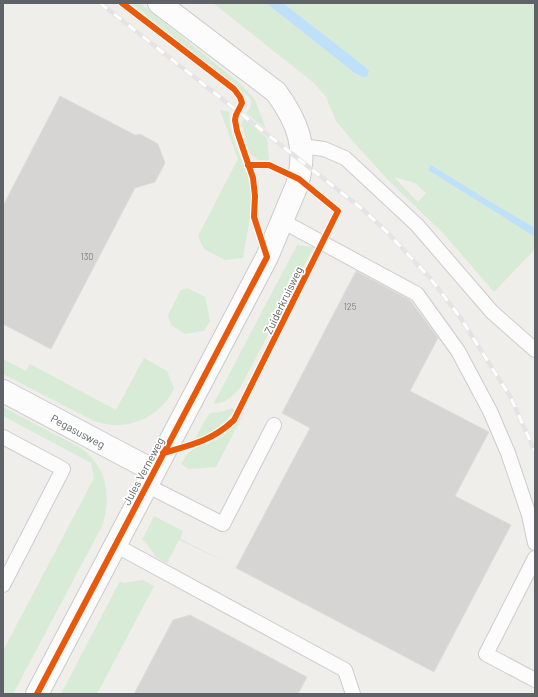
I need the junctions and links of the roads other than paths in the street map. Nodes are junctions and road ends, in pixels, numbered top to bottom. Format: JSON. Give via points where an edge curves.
{"nodes":[{"id":1,"x":159,"y":3,"type":"edge"},
{"id":2,"x":302,"y":154,"type":"junction"},
{"id":3,"x":282,"y":221,"type":"junction"},
{"id":4,"x":535,"y":350,"type":"edge"},
{"id":5,"x":3,"y":392,"type":"edge"},
{"id":6,"x":274,"y":425,"type":"dead end"},
{"id":7,"x":3,"y":437,"type":"edge"},
{"id":8,"x":150,"y":478,"type":"junction"},
{"id":9,"x":535,"y":543,"type":"edge"},
{"id":10,"x":115,"y":545,"type":"junction"},
{"id":11,"x":535,"y":558,"type":"edge"},
{"id":12,"x":3,"y":585,"type":"edge"},
{"id":13,"x":535,"y":680,"type":"edge"},
{"id":14,"x":37,"y":694,"type":"edge"},
{"id":15,"x":353,"y":694,"type":"edge"}],
"edges":[{"from":1,"to":2,"type":"street","via":[[276,92],[290,112],[300,138]]},
{"from":2,"to":3,"type":"street","name":"Jules Verneweg","via":[[297,185]]},
{"from":2,"to":4,"type":"lane","via":[[324,149],[345,158],[417,225],[492,312]]},
{"from":3,"to":8,"type":"street","name":"Jules Verneweg","via":[[267,258]]},
{"from":3,"to":9,"type":"lane","via":[[417,294],[458,350],[490,411],[508,453],[529,515]]},
{"from":5,"to":8,"type":"street","name":"Pegasusweg"},
{"from":6,"to":8,"type":"lane","via":[[222,524]]},
{"from":7,"to":12,"type":"lane","via":[[63,469]]},
{"from":8,"to":10,"type":"street","name":"Jules Verneweg"},
{"from":10,"to":14,"type":"street","name":"Jules Verneweg"},
{"from":10,"to":15,"type":"lane","via":[[345,670]]},
{"from":11,"to":13,"type":"lane","via":[[486,654]]}]}
